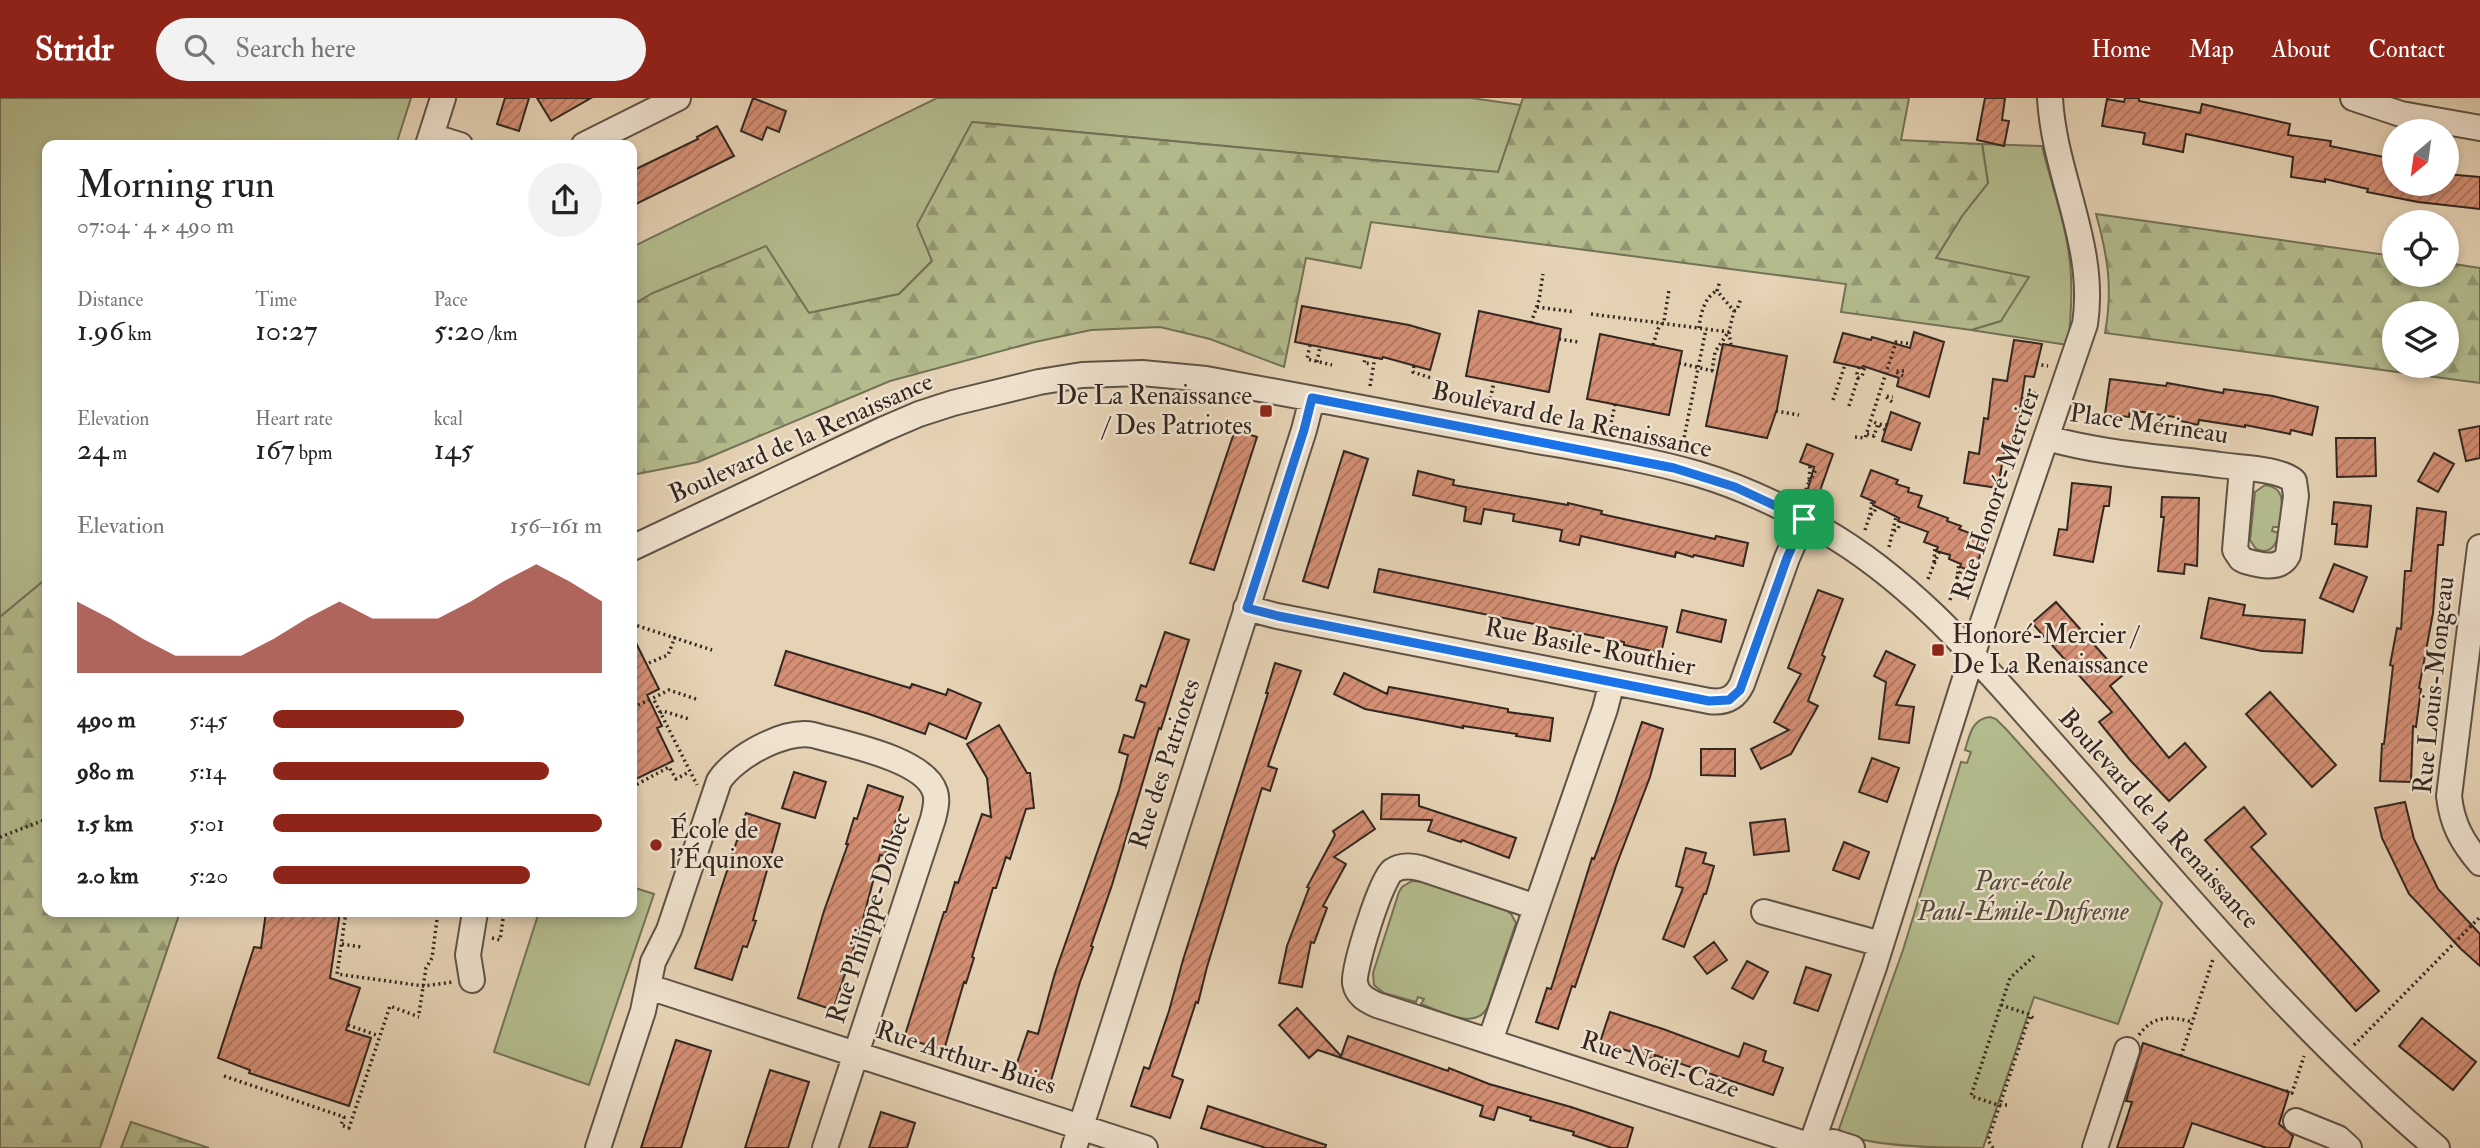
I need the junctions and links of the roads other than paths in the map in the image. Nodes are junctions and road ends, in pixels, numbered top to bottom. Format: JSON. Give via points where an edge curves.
{"nodes":[{"id":1,"x":443,"y":98,"type":"edge"},
{"id":2,"x":678,"y":98,"type":"edge"},
{"id":3,"x":2050,"y":98,"type":"edge"},
{"id":4,"x":2353,"y":98,"type":"edge"},
{"id":5,"x":2480,"y":128,"type":"edge"},
{"id":6,"x":430,"y":140,"type":"edge"},
{"id":7,"x":594,"y":140,"type":"edge"},
{"id":8,"x":1312,"y":398,"type":"junction"},
{"id":9,"x":2047,"y":438,"type":"junction"},
{"id":10,"x":2242,"y":468,"type":"dead end"},
{"id":11,"x":1804,"y":507,"type":"junction"},
{"id":12,"x":637,"y":546,"type":"edge"},
{"id":13,"x":2480,"y":547,"type":"edge"},
{"id":14,"x":1247,"y":608,"type":"junction"},
{"id":15,"x":1973,"y":655,"type":"junction"},
{"id":16,"x":1612,"y":682,"type":"junction"},
{"id":17,"x":2480,"y":863,"type":"edge"},
{"id":18,"x":1536,"y":907,"type":"junction"},
{"id":19,"x":1764,"y":912,"type":"dead end"},
{"id":20,"x":474,"y":917,"type":"edge"},
{"id":21,"x":1881,"y":944,"type":"junction"},
{"id":22,"x":472,"y":980,"type":"road end"},
{"id":23,"x":649,"y":986,"type":"junction"},
{"id":24,"x":1490,"y":1041,"type":"junction"},
{"id":25,"x":2134,"y":1041,"type":"road end"},
{"id":26,"x":856,"y":1053,"type":"junction"},
{"id":27,"x":2296,"y":1121,"type":"dead end"},
{"id":28,"x":1077,"y":1137,"type":"edge"},
{"id":29,"x":1810,"y":1147,"type":"edge"},
{"id":30,"x":598,"y":1148,"type":"edge"},
{"id":31,"x":825,"y":1148,"type":"edge"},
{"id":32,"x":1145,"y":1148,"type":"edge"},
{"id":33,"x":1852,"y":1148,"type":"edge"},
{"id":34,"x":2095,"y":1148,"type":"edge"},
{"id":35,"x":2349,"y":1148,"type":"edge"},
{"id":36,"x":2437,"y":1148,"type":"edge"}],
"edges":[{"from":1,"to":6,"type":"street"},
{"from":2,"to":7,"type":"street"},
{"from":3,"to":9,"type":"street","name":"Rue Honoré-Mercier","via":[[2088,286],[2085,324]]},
{"from":4,"to":5,"type":"street","via":[[2401,114]]},
{"from":8,"to":11,"type":"street","name":"Boulevard de la Renaissance","via":[[1674,468]]},
{"from":8,"to":12,"type":"street","name":"Boulevard de la Renaissance","via":[[1142,373],[1039,382],[919,414]]},
{"from":8,"to":14,"type":"street","name":"Rue des Patriotes"},
{"from":9,"to":10,"type":"street","name":"Place Mérineau"},
{"from":9,"to":15,"type":"street","name":"Rue Honoré-Mercier"},
{"from":11,"to":15,"type":"street","name":"Boulevard de la Renaissance","via":[[1928,608]]},
{"from":11,"to":16,"type":"street","name":"Rue Basile-Routhier","via":[[1745,678],[1733,697],[1709,701]]},
{"from":13,"to":17,"type":"street","name":"Rue Louis-Mongeau","via":[[2449,796],[2454,826]]},
{"from":14,"to":16,"type":"street","name":"Rue Basile-Routhier"},
{"from":14,"to":28,"type":"street","name":"Rue des Patriotes"},
{"from":15,"to":21,"type":"street","name":"Rue Honoré-Mercier"},
{"from":15,"to":36,"type":"street","name":"Boulevard de la Renaissance","via":[[2301,1021]]},
{"from":16,"to":18,"type":"street"},
{"from":18,"to":24,"type":"street"},
{"from":18,"to":24,"type":"street","name":"Rue Noël-Caze","via":[[1413,866],[1392,871],[1381,889],[1356,969],[1359,993],[1377,1005]]},
{"from":19,"to":21,"type":"street"},
{"from":20,"to":22,"type":"street","via":[[468,955]]},
{"from":21,"to":29,"type":"street","name":"Rue Honoré-Mercier"},
{"from":23,"to":26,"type":"street","name":"Rue Arthur-Buies"},
{"from":23,"to":26,"type":"street","name":"Rue Philippe-Dolbec","via":[[653,962],[673,919],[716,788],[734,763],[802,733],[901,762],[928,778],[936,804]]},
{"from":23,"to":30,"type":"street","name":"Rue Philippe-Dolbec"},
{"from":24,"to":29,"type":"street","name":"Rue Noël-Caze"},
{"from":25,"to":34,"type":"street"},
{"from":26,"to":28,"type":"street","name":"Rue Arthur-Buies"},
{"from":26,"to":31,"type":"street","name":"Rue Philippe-Dolbec"},
{"from":27,"to":35,"type":"street","via":[[2338,1138]]},
{"from":28,"to":32,"type":"street","name":"Rue Arthur-Buies"},
{"from":29,"to":33,"type":"street","name":"Rue Noël-Caze","via":[[1833,1142]]}]}
